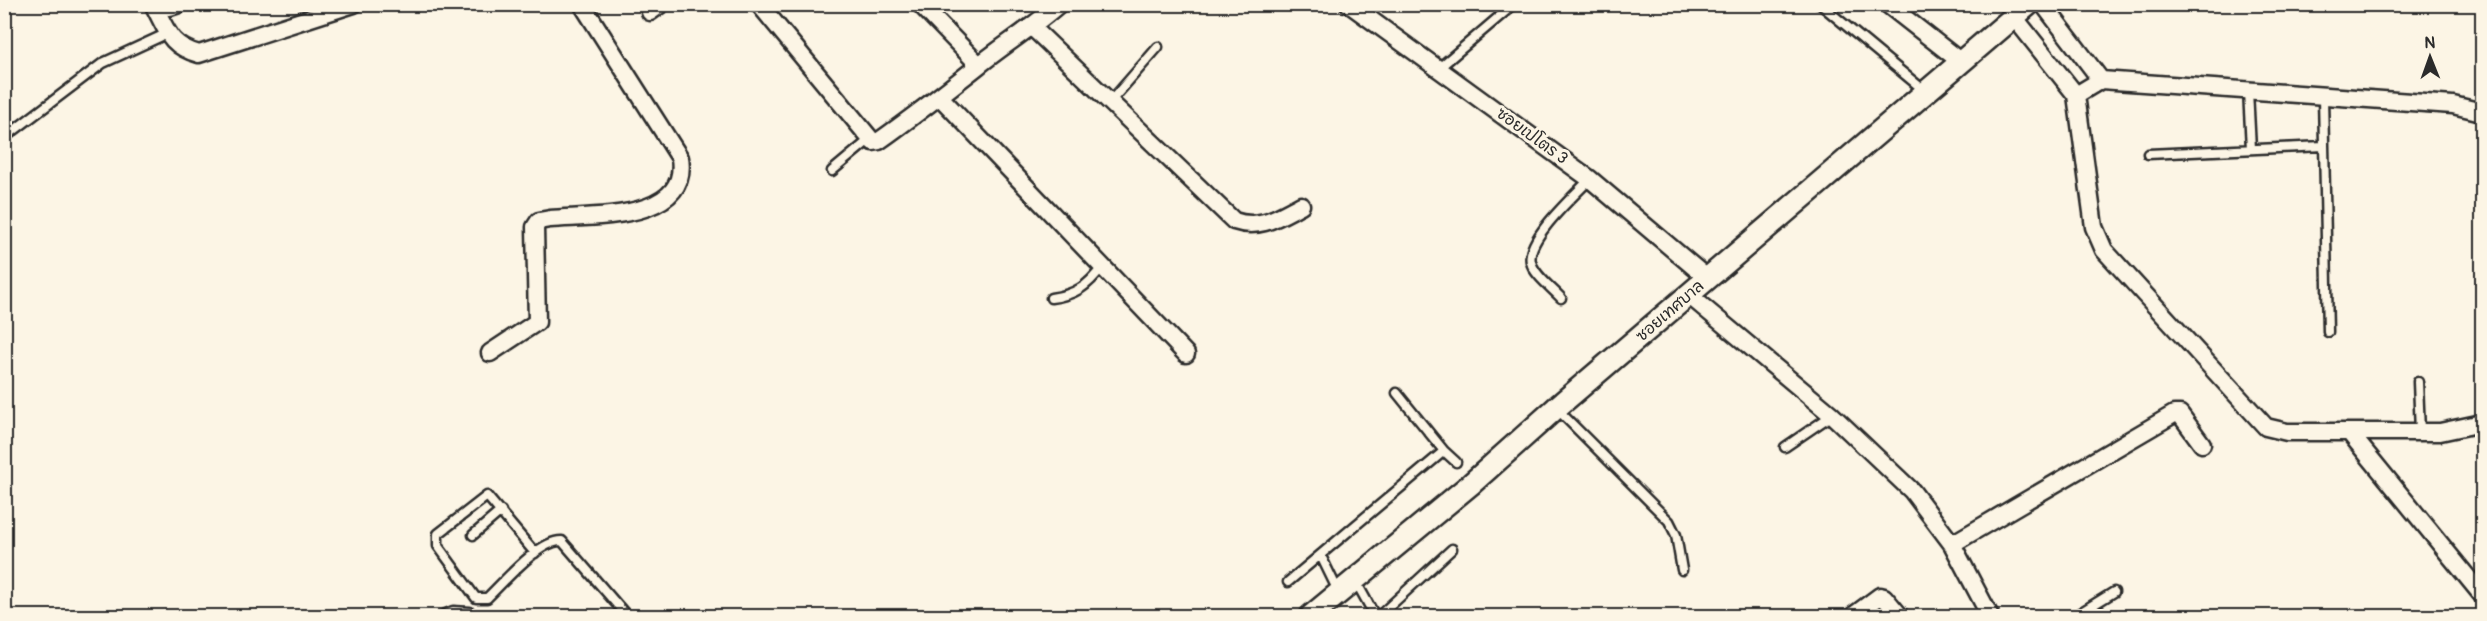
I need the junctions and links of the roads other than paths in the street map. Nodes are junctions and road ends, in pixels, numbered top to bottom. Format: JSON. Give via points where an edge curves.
{"nodes":[{"id":1,"x":354,"y":4,"type":"edge"},
{"id":2,"x":582,"y":4,"type":"edge"},
{"id":3,"x":759,"y":4,"type":"edge"},
{"id":4,"x":920,"y":4,"type":"edge"},
{"id":5,"x":1059,"y":4,"type":"edge"},
{"id":6,"x":1349,"y":4,"type":"edge"},
{"id":7,"x":1514,"y":4,"type":"edge"},
{"id":8,"x":1820,"y":4,"type":"edge"},
{"id":9,"x":1887,"y":4,"type":"edge"},
{"id":10,"x":2043,"y":4,"type":"edge"},
{"id":11,"x":167,"y":5,"type":"edge"},
{"id":12,"x":2021,"y":11,"type":"edge"},
{"id":13,"x":1032,"y":27,"type":"junction"},
{"id":14,"x":168,"y":33,"type":"junction"},
{"id":15,"x":1158,"y":47,"type":"dead end"},
{"id":16,"x":1962,"y":62,"type":"junction"},
{"id":17,"x":979,"y":65,"type":"junction"},
{"id":18,"x":1439,"y":68,"type":"junction"},
{"id":19,"x":2101,"y":80,"type":"junction"},
{"id":20,"x":2248,"y":91,"type":"junction"},
{"id":21,"x":1927,"y":93,"type":"junction"},
{"id":22,"x":2076,"y":95,"type":"junction"},
{"id":23,"x":2324,"y":97,"type":"junction"},
{"id":24,"x":941,"y":98,"type":"junction"},
{"id":25,"x":1110,"y":102,"type":"junction"},
{"id":26,"x":2482,"y":112,"type":"edge"},
{"id":27,"x":4,"y":138,"type":"edge"},
{"id":28,"x":869,"y":140,"type":"junction"},
{"id":29,"x":2324,"y":146,"type":"junction"},
{"id":30,"x":2251,"y":149,"type":"junction"},
{"id":31,"x":2148,"y":154,"type":"dead end"},
{"id":32,"x":831,"y":171,"type":"dead end"},
{"id":33,"x":1590,"y":179,"type":"junction"},
{"id":34,"x":1301,"y":205,"type":"dead end"},
{"id":35,"x":1102,"y":267,"type":"junction"},
{"id":36,"x":1707,"y":278,"type":"junction"},
{"id":37,"x":1690,"y":296,"type":"junction"},
{"id":38,"x":1051,"y":298,"type":"dead end"},
{"id":39,"x":1561,"y":298,"type":"dead end"},
{"id":40,"x":2328,"y":332,"type":"dead end"},
{"id":41,"x":490,"y":353,"type":"dead end"},
{"id":42,"x":1186,"y":354,"type":"dead end"},
{"id":43,"x":2418,"y":382,"type":"dead end"},
{"id":44,"x":1397,"y":393,"type":"dead end"},
{"id":45,"x":1556,"y":408,"type":"junction"},
{"id":46,"x":1832,"y":415,"type":"junction"},
{"id":47,"x":2482,"y":423,"type":"edge"},
{"id":48,"x":2349,"y":432,"type":"junction"},
{"id":49,"x":2420,"y":432,"type":"junction"},
{"id":50,"x":2202,"y":444,"type":"dead end"},
{"id":51,"x":1785,"y":447,"type":"dead end"},
{"id":52,"x":1444,"y":451,"type":"junction"},
{"id":53,"x":1456,"y":462,"type":"dead end"},
{"id":54,"x":501,"y":511,"type":"junction"},
{"id":55,"x":473,"y":535,"type":"dead end"},
{"id":56,"x":1952,"y":544,"type":"junction"},
{"id":57,"x":1452,"y":549,"type":"dead end"},
{"id":58,"x":535,"y":553,"type":"junction"},
{"id":59,"x":1321,"y":556,"type":"junction"},
{"id":60,"x":1682,"y":570,"type":"dead end"},
{"id":61,"x":1288,"y":582,"type":"dead end"},
{"id":62,"x":1347,"y":587,"type":"junction"},
{"id":63,"x":2114,"y":592,"type":"dead end"},
{"id":64,"x":2482,"y":595,"type":"edge"},
{"id":65,"x":441,"y":616,"type":"edge"},
{"id":66,"x":474,"y":616,"type":"edge"},
{"id":67,"x":627,"y":616,"type":"edge"},
{"id":68,"x":1311,"y":616,"type":"edge"},
{"id":69,"x":1377,"y":616,"type":"edge"},
{"id":70,"x":1853,"y":616,"type":"edge"},
{"id":71,"x":1900,"y":616,"type":"edge"},
{"id":72,"x":1989,"y":616,"type":"edge"},
{"id":73,"x":2075,"y":616,"type":"edge"}],
"edges":[{"from":1,"to":14,"type":"street","via":[[199,54],[180,49]]},
{"from":2,"to":41,"type":"street","via":[[680,158],[680,175],[663,201],[643,210],[537,223],[537,322]]},
{"from":3,"to":28,"type":"street"},
{"from":4,"to":17,"type":"street"},
{"from":5,"to":13,"type":"street"},
{"from":6,"to":18,"type":"street","name":"ซอยเปโตร 3"},
{"from":7,"to":18,"type":"lane"},
{"from":8,"to":21,"type":"lane"},
{"from":9,"to":16,"type":"street"},
{"from":10,"to":19,"type":"street"},
{"from":11,"to":14,"type":"street"},
{"from":12,"to":16,"type":"street","name":"ซอยเทศบาล"},
{"from":12,"to":22,"type":"street"},
{"from":13,"to":17,"type":"street"},
{"from":13,"to":25,"type":"street"},
{"from":14,"to":27,"type":"lane","via":[[103,63]]},
{"from":15,"to":25,"type":"lane"},
{"from":16,"to":21,"type":"street","name":"ซอยเทศบาล"},
{"from":17,"to":24,"type":"street"},
{"from":18,"to":33,"type":"street","name":"ซอยเปโตร 3"},
{"from":19,"to":20,"type":"street"},
{"from":19,"to":22,"type":"street"},
{"from":20,"to":23,"type":"street"},
{"from":20,"to":30,"type":"lane"},
{"from":21,"to":36,"type":"street","name":"ซอยเทศบาล"},
{"from":22,"to":48,"type":"street","via":[[2094,227],[2104,250],[2266,427],[2287,432]]},
{"from":23,"to":26,"type":"street","via":[[2453,105]]},
{"from":23,"to":29,"type":"lane"},
{"from":24,"to":28,"type":"street","via":[[879,141]]},
{"from":24,"to":35,"type":"street"},
{"from":25,"to":34,"type":"street","via":[[1234,221],[1249,226],[1272,220]]},
{"from":28,"to":32,"type":"lane"},
{"from":29,"to":30,"type":"lane"},
{"from":29,"to":40,"type":"lane"},
{"from":30,"to":31,"type":"lane"},
{"from":33,"to":36,"type":"street","name":"ซอยเปโตร 3"},
{"from":33,"to":39,"type":"lane","via":[[1535,240],[1530,253],[1534,268]]},
{"from":35,"to":38,"type":"lane","via":[[1078,291]]},
{"from":35,"to":42,"type":"street"},
{"from":36,"to":37,"type":"street","name":"ซอยเทศบาล"},
{"from":37,"to":45,"type":"street","name":"ซอยเทศบาล"},
{"from":37,"to":46,"type":"street"},
{"from":43,"to":49,"type":"lane"},
{"from":44,"to":52,"type":"lane"},
{"from":45,"to":60,"type":"lane","via":[[1669,521],[1676,535]]},
{"from":45,"to":62,"type":"street","name":"ซอยเทศบาล"},
{"from":46,"to":51,"type":"lane"},
{"from":46,"to":56,"type":"street","via":[[1912,491]]},
{"from":47,"to":49,"type":"street"},
{"from":48,"to":49,"type":"street"},
{"from":48,"to":64,"type":"street"},
{"from":50,"to":56,"type":"street","via":[[2180,414],[2174,414]]},
{"from":52,"to":53,"type":"lane"},
{"from":52,"to":59,"type":"lane"},
{"from":54,"to":55,"type":"lane"},
{"from":54,"to":58,"type":"lane"},
{"from":54,"to":58,"type":"lane","via":[[491,497],[484,497],[438,534],[438,546],[476,598],[487,598]]},
{"from":56,"to":72,"type":"street"},
{"from":57,"to":69,"type":"lane"},
{"from":58,"to":67,"type":"lane","via":[[562,541]]},
{"from":59,"to":61,"type":"lane"},
{"from":59,"to":62,"type":"lane"},
{"from":62,"to":68,"type":"street","name":"ซอยเทศบาล"},
{"from":62,"to":69,"type":"lane"},
{"from":63,"to":73,"type":"lane"},
{"from":65,"to":66,"type":"lane","via":[[453,611],[471,612]]},
{"from":70,"to":71,"type":"street","via":[[1880,596]]}]}
